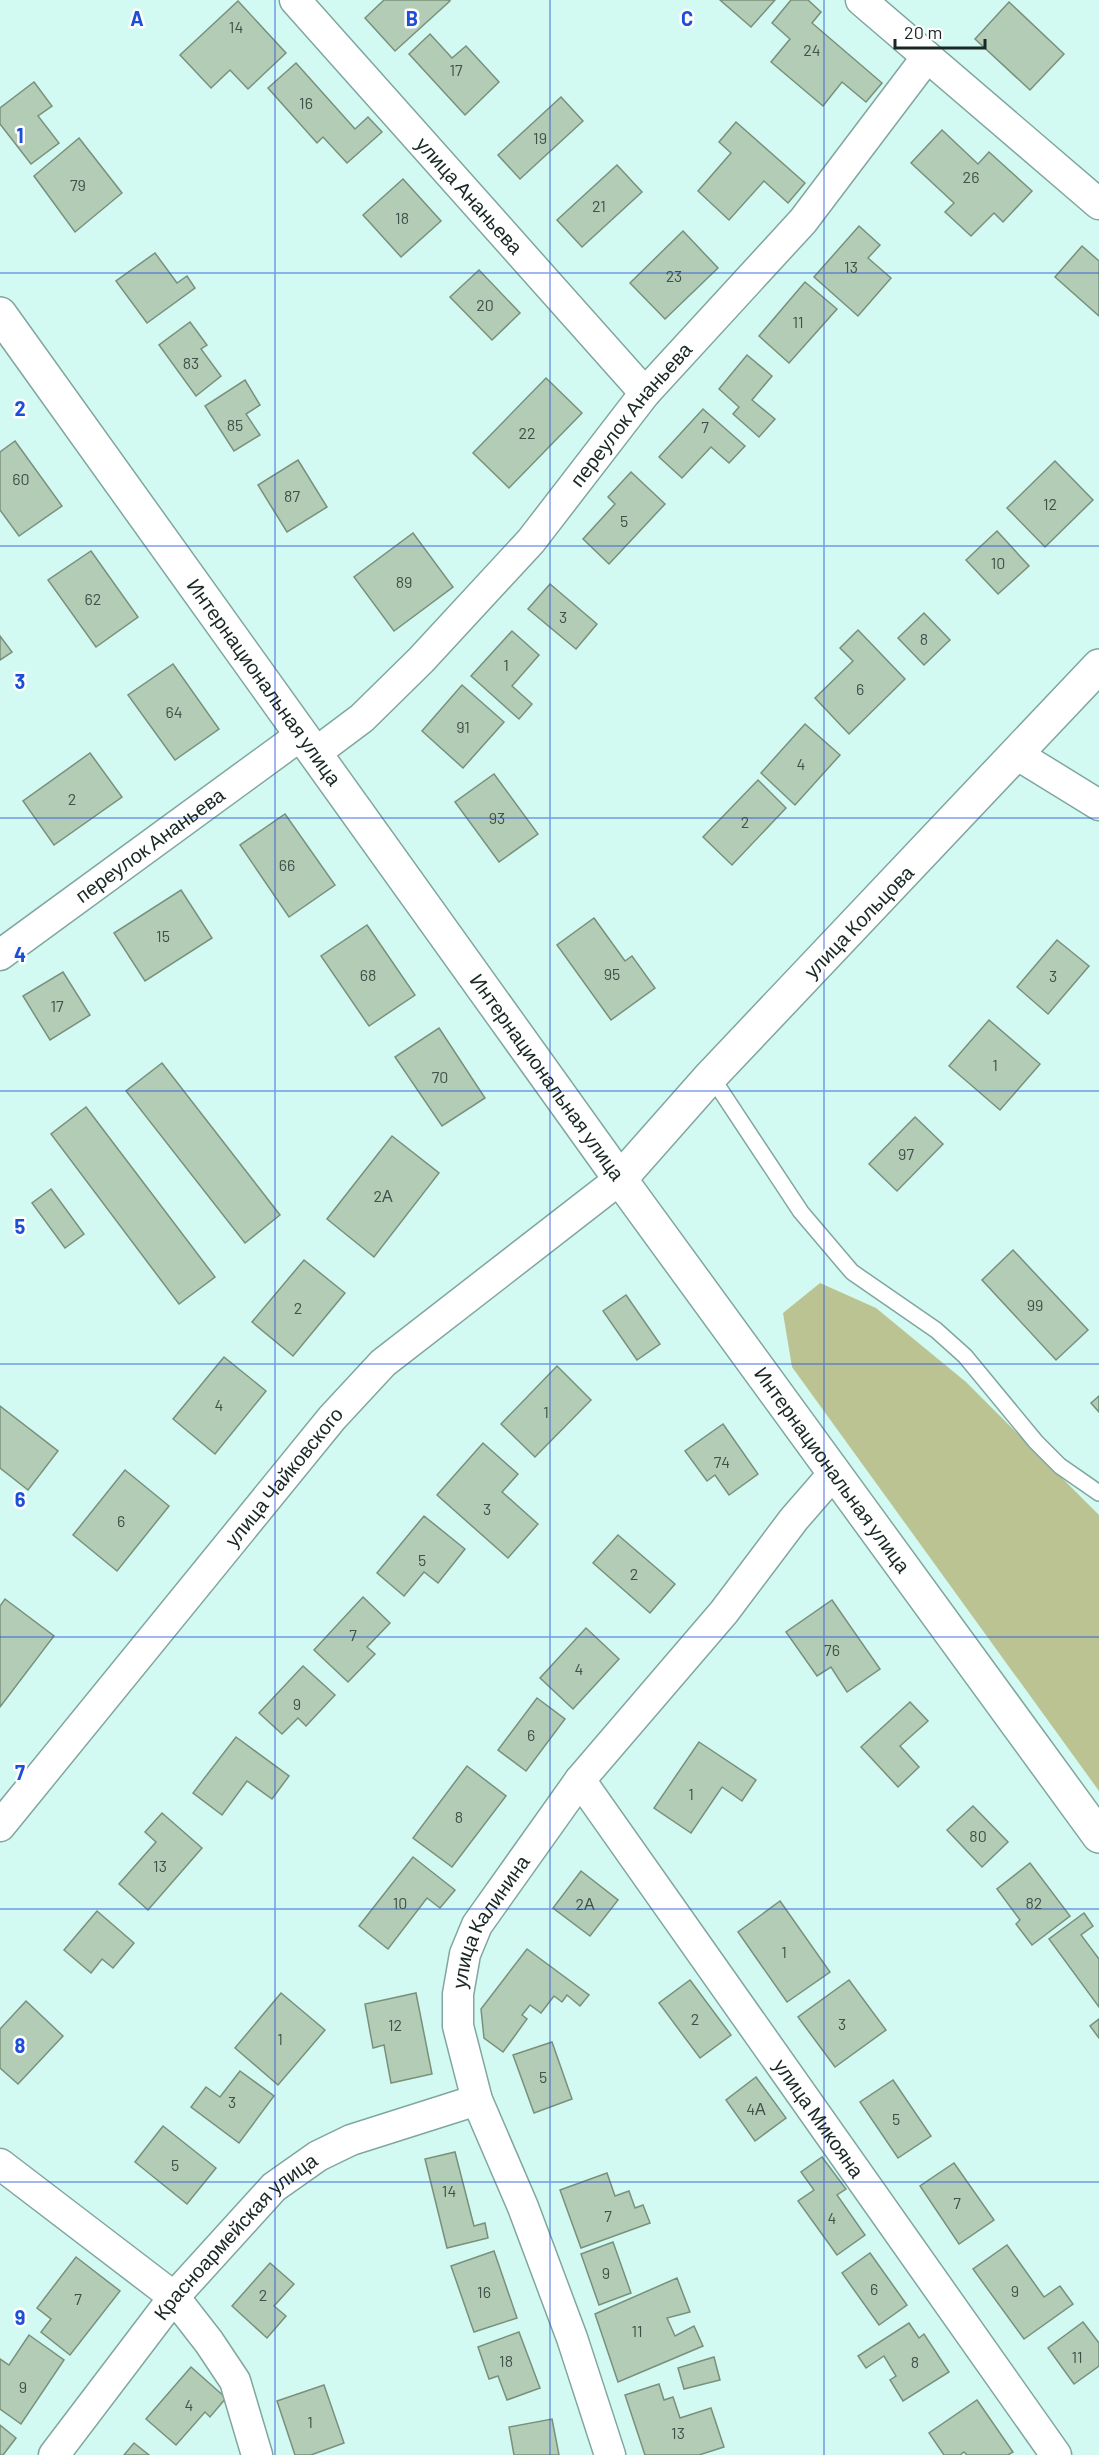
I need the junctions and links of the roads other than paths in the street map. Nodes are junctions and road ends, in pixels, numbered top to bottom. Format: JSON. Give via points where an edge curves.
{"nodes":[{"id":1,"x":295,"y":0,"type":"edge"},
{"id":2,"x":861,"y":0,"type":"edge"},
{"id":3,"x":927,"y":57,"type":"junction"},
{"id":4,"x":1099,"y":204,"type":"edge"},
{"id":5,"x":0,"y":314,"type":"edge"},
{"id":6,"x":645,"y":393,"type":"junction"},
{"id":7,"x":1099,"y":666,"type":"edge"},
{"id":8,"x":308,"y":745,"type":"junction"},
{"id":9,"x":1016,"y":754,"type":"junction"},
{"id":10,"x":1099,"y":805,"type":"edge"},
{"id":11,"x":0,"y":955,"type":"edge"},
{"id":12,"x":711,"y":1076,"type":"junction"},
{"id":13,"x":620,"y":1179,"type":"junction"},
{"id":14,"x":834,"y":1473,"type":"junction"},
{"id":15,"x":1099,"y":1493,"type":"edge"},
{"id":16,"x":580,"y":1780,"type":"junction"},
{"id":17,"x":0,"y":1826,"type":"edge"},
{"id":18,"x":1099,"y":1836,"type":"edge"},
{"id":19,"x":477,"y":2100,"type":"junction"},
{"id":20,"x":0,"y":2164,"type":"edge"},
{"id":21,"x":174,"y":2297,"type":"junction"},
{"id":22,"x":54,"y":2455,"type":"edge"},
{"id":23,"x":257,"y":2455,"type":"edge"},
{"id":24,"x":610,"y":2455,"type":"edge"},
{"id":25,"x":1056,"y":2455,"type":"edge"}],
"edges":[{"from":1,"to":6,"type":"street","name":"улица Ананьева"},
{"from":2,"to":3,"type":"street"},
{"from":3,"to":4,"type":"street"},
{"from":3,"to":6,"type":"street","name":"переулок Ананьева","via":[[803,221]]},
{"from":5,"to":8,"type":"main road","name":"Интернациональная улица"},
{"from":6,"to":8,"type":"street","name":"переулок Ананьева","via":[[531,541],[465,614],[362,718]]},
{"from":7,"to":9,"type":"main road","name":"улица Кольцова"},
{"from":8,"to":11,"type":"street","name":"переулок Ананьева"},
{"from":8,"to":13,"type":"main road","name":"Интернациональная улица"},
{"from":9,"to":10,"type":"street"},
{"from":9,"to":12,"type":"main road","name":"улица Кольцова"},
{"from":12,"to":13,"type":"main road","name":"улица Кольцова"},
{"from":12,"to":15,"type":"lane","via":[[801,1212],[852,1272],[936,1330],[965,1356],[1036,1442],[1060,1466]]},
{"from":13,"to":14,"type":"main road","name":"Интернациональная улица"},
{"from":13,"to":17,"type":"street","name":"улица Чайковского","via":[[383,1363],[333,1418]]},
{"from":14,"to":16,"type":"street","name":"улица Калинина","via":[[724,1612]]},
{"from":14,"to":18,"type":"main road","name":"Интернациональная улица"},
{"from":16,"to":19,"type":"street","name":"улица Калинина","via":[[477,1925],[465,1954],[458,1994],[459,2026]]},
{"from":16,"to":25,"type":"street","name":"улица Микояна"},
{"from":19,"to":21,"type":"street","name":"Красноармейская улица","via":[[351,2139],[318,2156],[274,2187]]},
{"from":19,"to":24,"type":"street","name":"улица Калинина","via":[[523,2207]]},
{"from":20,"to":21,"type":"street"},
{"from":21,"to":22,"type":"street","name":"Красноармейская улица"},
{"from":21,"to":23,"type":"street","via":[[235,2382]]}]}
